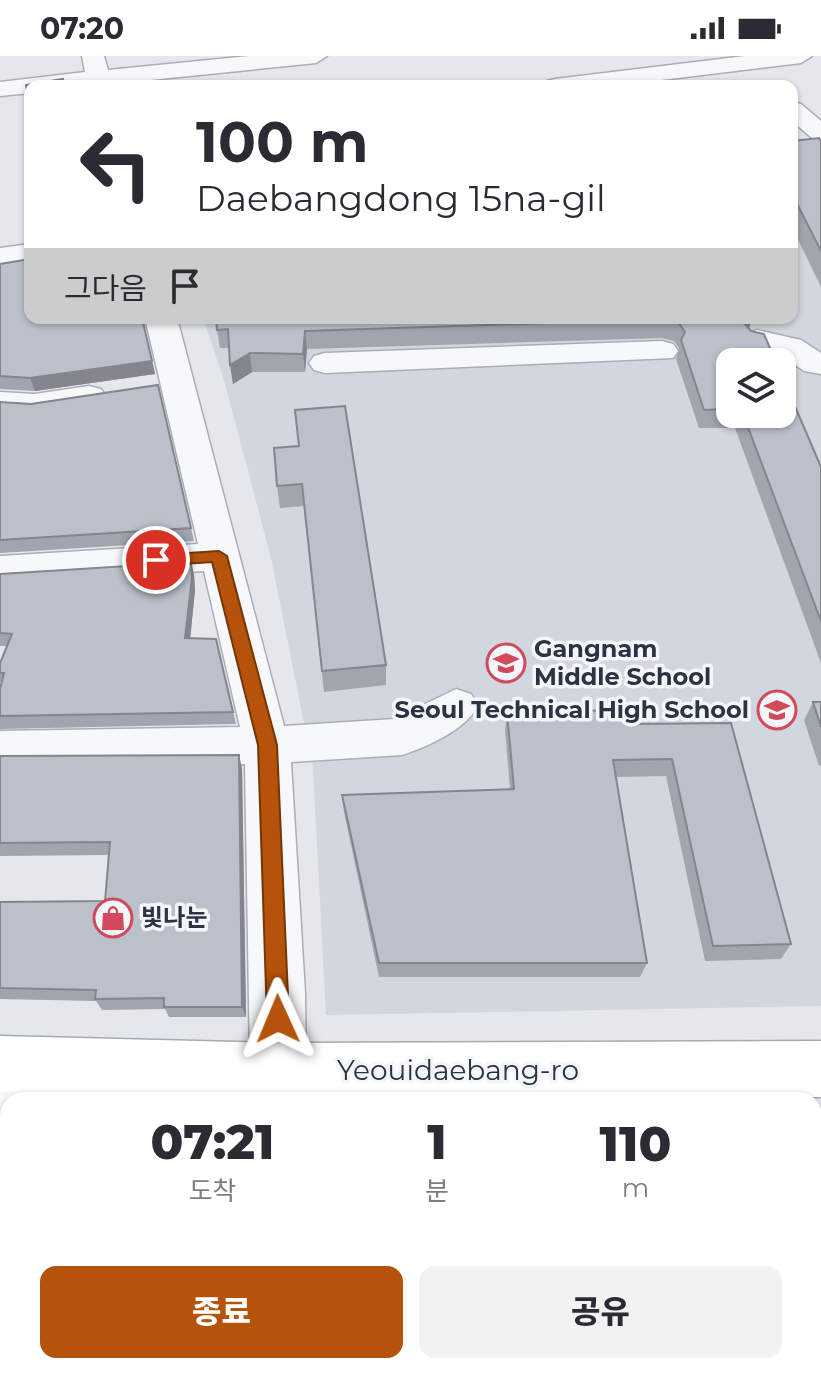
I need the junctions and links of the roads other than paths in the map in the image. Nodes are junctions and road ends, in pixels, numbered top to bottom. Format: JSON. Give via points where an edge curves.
{"nodes":[{"id":1,"x":599,"y":56,"type":"edge"},
{"id":2,"x":801,"y":56,"type":"edge"},
{"id":3,"x":305,"y":62,"type":"edge"},
{"id":4,"x":737,"y":64,"type":"junction"},
{"id":5,"x":97,"y":73,"type":"edge"},
{"id":6,"x":617,"y":78,"type":"junction"},
{"id":7,"x":55,"y":80,"type":"edge"},
{"id":8,"x":602,"y":80,"type":"edge"},
{"id":9,"x":757,"y":80,"type":"edge"},
{"id":10,"x":24,"y":85,"type":"edge"},
{"id":11,"x":0,"y":89,"type":"edge"},
{"id":12,"x":798,"y":118,"type":"edge"},
{"id":13,"x":816,"y":143,"type":"edge"},
{"id":14,"x":24,"y":254,"type":"edge"},
{"id":15,"x":0,"y":257,"type":"edge"},
{"id":16,"x":160,"y":324,"type":"edge"},
{"id":17,"x":757,"y":340,"type":"edge"},
{"id":18,"x":662,"y":351,"type":"dead end"},
{"id":19,"x":325,"y":363,"type":"dead end"},
{"id":20,"x":821,"y":364,"type":"edge"},
{"id":21,"x":145,"y":388,"type":"junction"},
{"id":22,"x":0,"y":402,"type":"edge"},
{"id":23,"x":219,"y":556,"type":"junction"},
{"id":24,"x":0,"y":570,"type":"edge"},
{"id":25,"x":456,"y":706,"type":"dead end"},
{"id":26,"x":267,"y":745,"type":"junction"},
{"id":27,"x":0,"y":749,"type":"edge"},
{"id":28,"x":0,"y":1064,"type":"edge"},
{"id":29,"x":821,"y":1069,"type":"edge"},
{"id":30,"x":278,"y":1071,"type":"junction"},
{"id":31,"x":340,"y":1071,"type":"junction"},
{"id":32,"x":237,"y":1092,"type":"edge"}],
"edges":[{"from":1,"to":6,"type":"street"},
{"from":2,"to":4,"type":"street"},
{"from":3,"to":5,"type":"street"},
{"from":4,"to":6,"type":"street"},
{"from":4,"to":9,"type":"street"},
{"from":5,"to":7,"type":"street"},
{"from":6,"to":8,"type":"street"},
{"from":10,"to":11,"type":"street"},
{"from":12,"to":13,"type":"street"},
{"from":14,"to":15,"type":"street"},
{"from":16,"to":21,"type":"street"},
{"from":17,"to":20,"type":"street","via":[[790,347]]},
{"from":18,"to":19,"type":"street"},
{"from":21,"to":22,"type":"street","via":[[35,404]]},
{"from":21,"to":23,"type":"street"},
{"from":23,"to":24,"type":"street"},
{"from":23,"to":26,"type":"street"},
{"from":25,"to":26,"type":"street","via":[[402,737]]},
{"from":26,"to":27,"type":"street"},
{"from":26,"to":30,"type":"street"},
{"from":28,"to":30,"type":"main road","name":"Yeouidaebang-ro"},
{"from":29,"to":31,"type":"main road","name":"Yeouidaebang-ro"},
{"from":30,"to":31,"type":"main road","name":"Yeouidaebang-ro"},
{"from":31,"to":32,"type":"street"}]}
